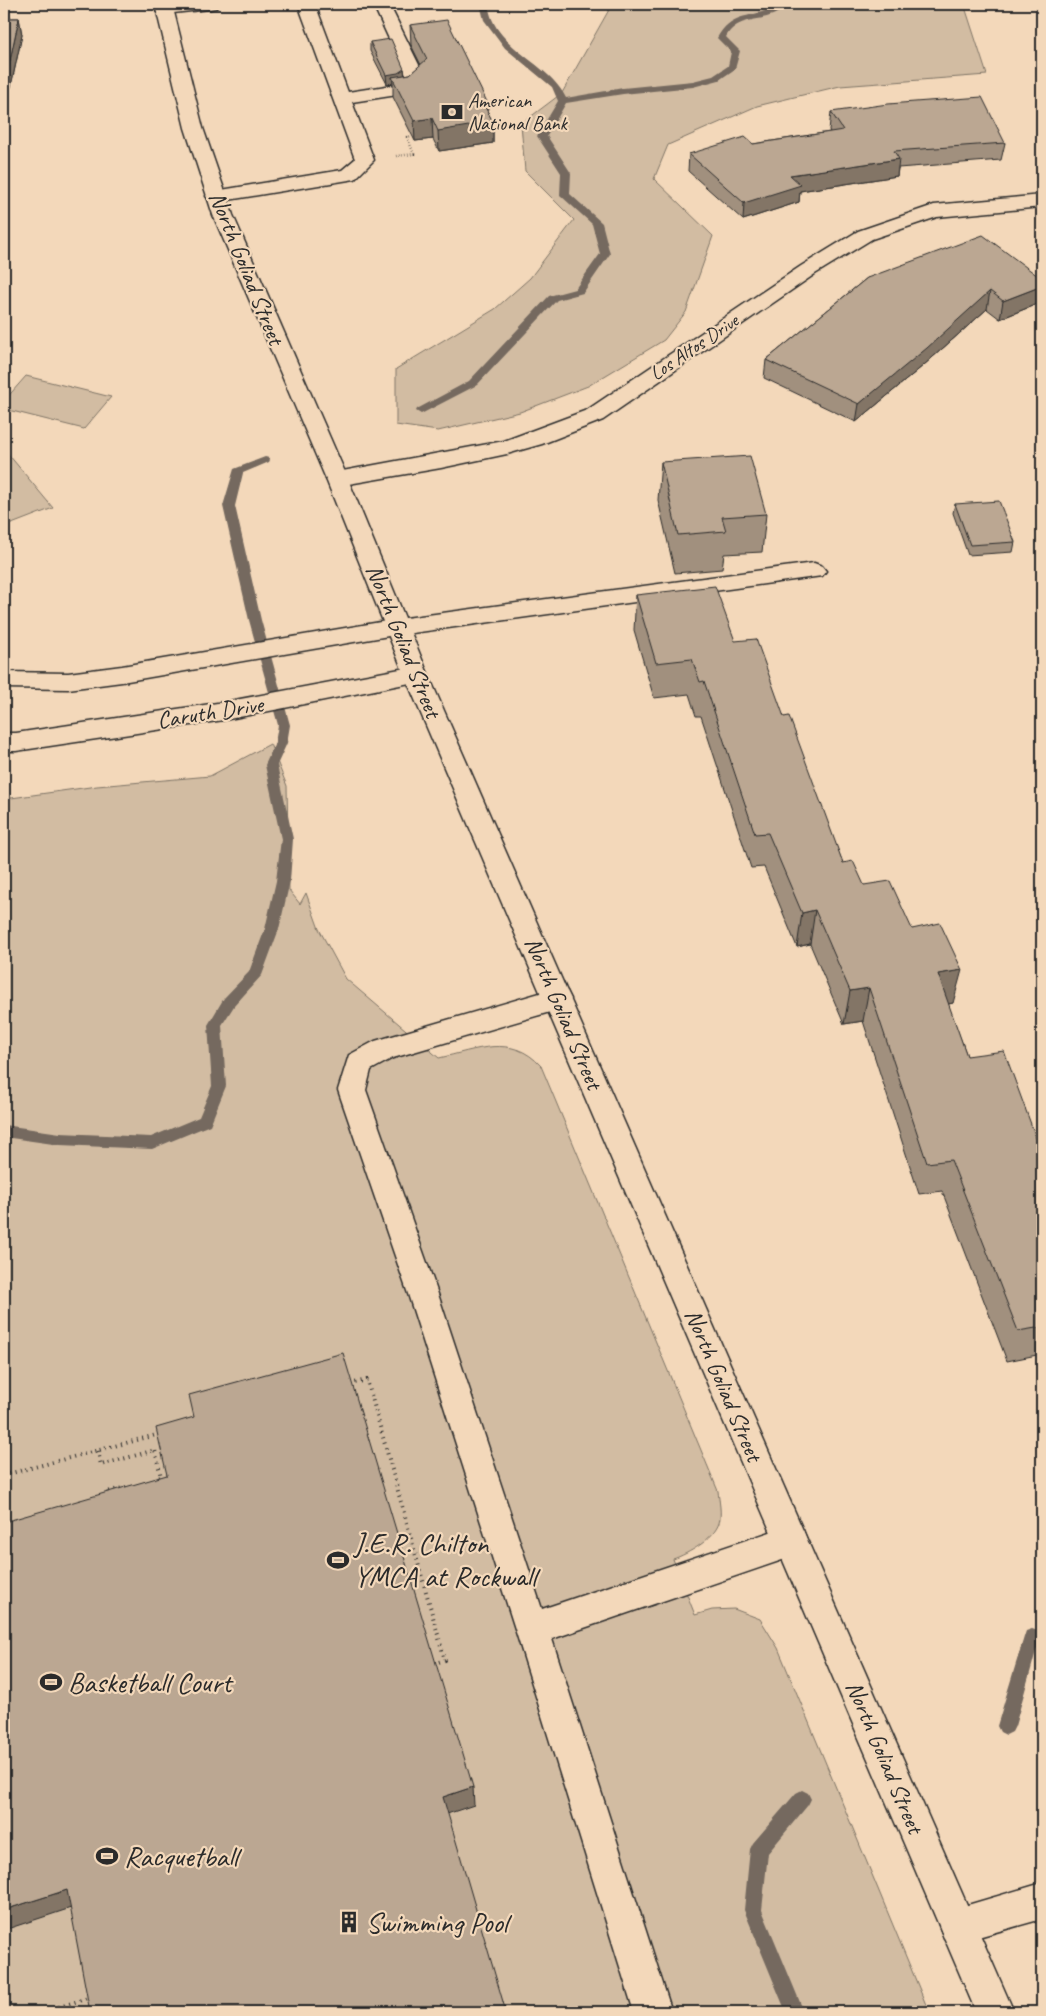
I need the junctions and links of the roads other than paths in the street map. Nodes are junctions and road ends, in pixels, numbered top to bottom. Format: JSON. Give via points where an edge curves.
{"nodes":[{"id":1,"x":210,"y":4,"type":"edge"},
{"id":2,"x":306,"y":4,"type":"edge"},
{"id":3,"x":381,"y":4,"type":"edge"},
{"id":4,"x":163,"y":6,"type":"edge"},
{"id":5,"x":341,"y":98,"type":"junction"},
{"id":6,"x":216,"y":196,"type":"junction"},
{"id":7,"x":1042,"y":201,"type":"edge"},
{"id":8,"x":337,"y":479,"type":"junction"},
{"id":9,"x":814,"y":571,"type":"dead end"},
{"id":10,"x":398,"y":627,"type":"junction"},
{"id":11,"x":416,"y":674,"type":"junction"},
{"id":12,"x":4,"y":680,"type":"edge"},
{"id":13,"x":4,"y":742,"type":"edge"},
{"id":14,"x":557,"y":999,"type":"junction"},
{"id":15,"x":791,"y":1541,"type":"junction"},
{"id":16,"x":532,"y":1630,"type":"junction"},
{"id":17,"x":1042,"y":1901,"type":"edge"},
{"id":18,"x":957,"y":1925,"type":"junction"},
{"id":19,"x":653,"y":2012,"type":"edge"},
{"id":20,"x":995,"y":2012,"type":"edge"}],
"edges":[{"from":1,"to":4,"type":"main road"},
{"from":2,"to":5,"type":"main road"},
{"from":3,"to":5,"type":"main road","via":[[417,79],[404,89]]},
{"from":4,"to":6,"type":"main road","name":"North Goliad Street","via":[[194,128]]},
{"from":5,"to":6,"type":"main road","via":[[365,160],[348,175]]},
{"from":6,"to":8,"type":"main road","name":"North Goliad Street"},
{"from":7,"to":8,"type":"main road","name":"Los Altos Drive","via":[[934,211],[865,235],[595,415],[507,447]]},
{"from":8,"to":10,"type":"main road","name":"North Goliad Street"},
{"from":9,"to":10,"type":"main road"},
{"from":10,"to":11,"type":"main road","name":"North Goliad Street"},
{"from":10,"to":12,"type":"main road","via":[[68,682]]},
{"from":11,"to":13,"type":"main road","name":"Caruth Drive","via":[[224,711]]},
{"from":11,"to":14,"type":"main road","name":"North Goliad Street"},
{"from":14,"to":15,"type":"main road","name":"North Goliad Street"},
{"from":14,"to":16,"type":"main road","via":[[385,1050],[359,1063],[352,1090],[423,1294]]},
{"from":15,"to":16,"type":"main road"},
{"from":15,"to":18,"type":"main road","name":"North Goliad Street"},
{"from":16,"to":19,"type":"main road"},
{"from":17,"to":18,"type":"main road"},
{"from":18,"to":20,"type":"main road","name":"North Goliad Street"}]}
